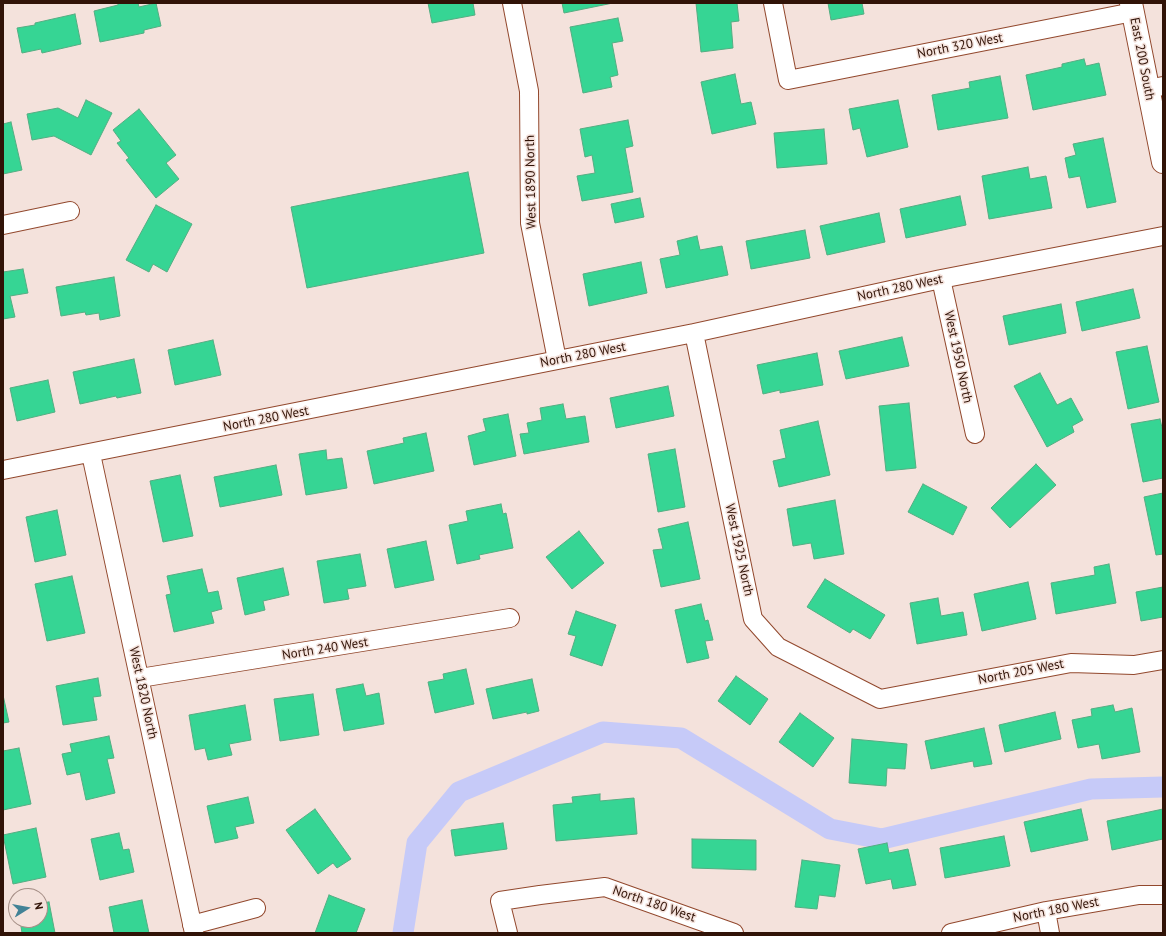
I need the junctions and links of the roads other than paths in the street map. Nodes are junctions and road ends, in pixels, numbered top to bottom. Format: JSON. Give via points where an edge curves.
{"nodes":[{"id":1,"x":512,"y":3,"type":"edge"},
{"id":2,"x":773,"y":3,"type":"edge"},
{"id":3,"x":1132,"y":8,"type":"edge"},
{"id":4,"x":1156,"y":87,"type":"edge"},
{"id":5,"x":1163,"y":162,"type":"edge"},
{"id":6,"x":70,"y":211,"type":"dead end"},
{"id":7,"x":3,"y":225,"type":"edge"},
{"id":8,"x":1163,"y":236,"type":"edge"},
{"id":9,"x":941,"y":279,"type":"junction"},
{"id":10,"x":694,"y":333,"type":"junction"},
{"id":11,"x":557,"y":360,"type":"junction"},
{"id":12,"x":976,"y":434,"type":"dead end"},
{"id":13,"x":91,"y":454,"type":"junction"},
{"id":14,"x":3,"y":470,"type":"edge"},
{"id":15,"x":510,"y":618,"type":"dead end"},
{"id":16,"x":1163,"y":660,"type":"edge"},
{"id":17,"x":140,"y":678,"type":"junction"},
{"id":18,"x":880,"y":699,"type":"joint"},
{"id":19,"x":1163,"y":895,"type":"edge"},
{"id":20,"x":256,"y":908,"type":"dead end"},
{"id":21,"x":1046,"y":911,"type":"junction"},
{"id":22,"x":193,"y":929,"type":"edge"},
{"id":23,"x":508,"y":933,"type":"edge"},
{"id":24,"x":734,"y":933,"type":"edge"},
{"id":25,"x":951,"y":933,"type":"edge"},
{"id":26,"x":1050,"y":933,"type":"edge"}],
"edges":[{"from":1,"to":11,"type":"street","name":"West 1890 North","via":[[530,91],[530,223]]},
{"from":2,"to":3,"type":"street","name":"North 320 West","via":[[788,80]]},
{"from":3,"to":4,"type":"street","name":"East 200 South"},
{"from":4,"to":5,"type":"street","name":"East 200 South"},
{"from":6,"to":7,"type":"street"},
{"from":8,"to":9,"type":"street","name":"North 280 West"},
{"from":9,"to":10,"type":"street","name":"North 280 West"},
{"from":9,"to":12,"type":"street","name":"West 1950 North"},
{"from":10,"to":11,"type":"street","name":"North 280 West"},
{"from":10,"to":18,"type":"street","name":"West 1925 North","via":[[753,619],[778,647]]},
{"from":11,"to":13,"type":"street","name":"North 280 West"},
{"from":13,"to":14,"type":"street","name":"North 280 West"},
{"from":13,"to":17,"type":"street","name":"West 1820 North"},
{"from":15,"to":17,"type":"street","name":"North 240 West"},
{"from":16,"to":18,"type":"street","name":"North 205 West","via":[[1134,665],[1071,663]]},
{"from":17,"to":22,"type":"street","name":"West 1820 North"},
{"from":19,"to":21,"type":"street","name":"North 180 West","via":[[1139,895]]},
{"from":20,"to":22,"type":"street"},
{"from":21,"to":25,"type":"street","name":"North 180 West"},
{"from":21,"to":26,"type":"street"},
{"from":23,"to":24,"type":"street","name":"North 180 West","via":[[500,901],[605,887]]}]}
